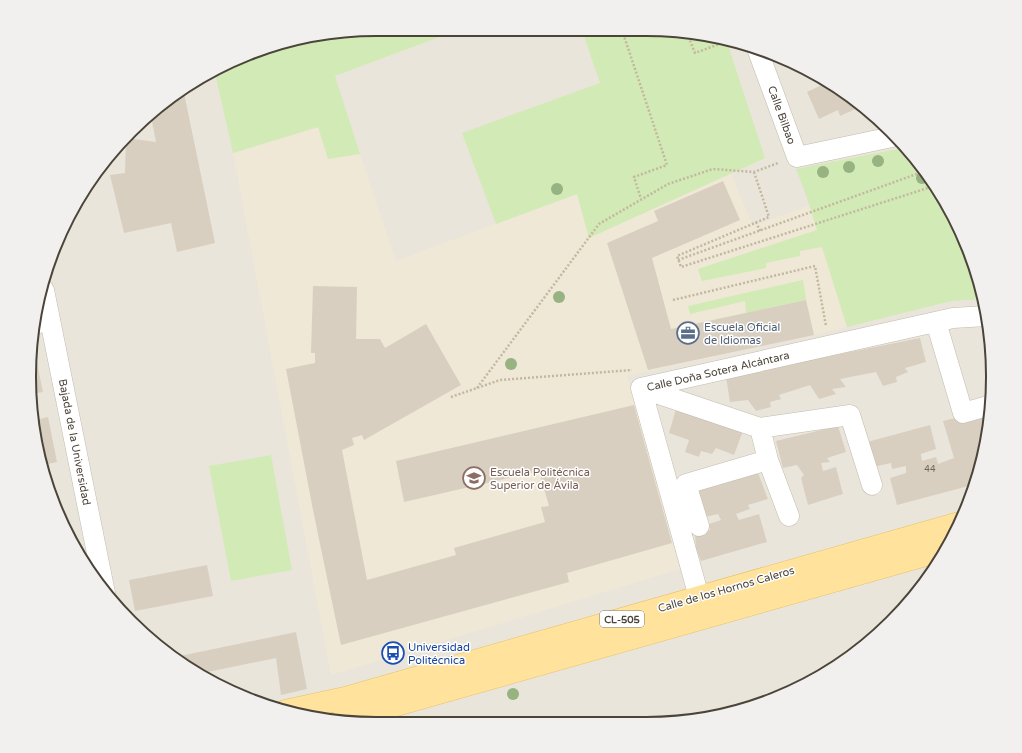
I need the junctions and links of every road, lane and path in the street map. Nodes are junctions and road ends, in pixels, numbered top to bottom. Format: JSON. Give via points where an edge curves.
{"nodes":[{"id":1,"x":624,"y":36,"type":"edge"},
{"id":2,"x":689,"y":39,"type":"edge"},
{"id":3,"x":718,"y":44,"type":"edge"},
{"id":4,"x":760,"y":56,"type":"edge"},
{"id":5,"x":888,"y":138,"type":"edge"},
{"id":6,"x":797,"y":157,"type":"junction"},
{"id":7,"x":754,"y":172,"type":"junction"},
{"id":8,"x":920,"y":174,"type":"edge"},
{"id":9,"x":929,"y":188,"type":"edge"},
{"id":10,"x":641,"y":199,"type":"junction"},
{"id":11,"x":756,"y":222,"type":"junction"},
{"id":12,"x":760,"y":231,"type":"junction"},
{"id":13,"x":678,"y":260,"type":"junction"},
{"id":14,"x":46,"y":298,"type":"edge"},
{"id":15,"x":673,"y":300,"type":"dead end"},
{"id":16,"x":980,"y":316,"type":"edge"},
{"id":17,"x":936,"y":322,"type":"junction"},
{"id":18,"x":52,"y":325,"type":"junction"},
{"id":19,"x":826,"y":327,"type":"dead end"},
{"id":20,"x":40,"y":328,"type":"edge"},
{"id":21,"x":477,"y":388,"type":"junction"},
{"id":22,"x":641,"y":388,"type":"junction"},
{"id":23,"x":451,"y":397,"type":"dead end"},
{"id":24,"x":984,"y":407,"type":"edge"},
{"id":25,"x":760,"y":428,"type":"junction"},
{"id":26,"x":768,"y":460,"type":"junction"},
{"id":27,"x":872,"y":485,"type":"dead end"},
{"id":28,"x":789,"y":516,"type":"dead end"},
{"id":29,"x":952,"y":525,"type":"edge"},
{"id":30,"x":699,"y":526,"type":"dead end"},
{"id":31,"x":937,"y":552,"type":"edge"},
{"id":32,"x":103,"y":581,"type":"edge"},
{"id":33,"x":699,"y":597,"type":"junction"},
{"id":34,"x":300,"y":708,"type":"edge"},
{"id":35,"x":357,"y":716,"type":"edge"}],
"edges":[{"from":1,"to":10,"type":"path","via":[[667,165],[634,177]]},
{"from":2,"to":3,"type":"path","via":[[695,53]]},
{"from":4,"to":6,"type":"street","name":"Calle Bilbao"},
{"from":5,"to":6,"type":"street","name":"Calle Bilbao"},
{"from":6,"to":7,"type":"path"},
{"from":7,"to":10,"type":"path","via":[[713,169],[668,184]]},
{"from":7,"to":11,"type":"path","via":[[768,217]]},
{"from":8,"to":12,"type":"path"},
{"from":9,"to":13,"type":"path","via":[[681,267]]},
{"from":10,"to":21,"type":"path","via":[[599,224]]},
{"from":11,"to":12,"type":"path"},
{"from":11,"to":13,"type":"path","via":[[677,256]]},
{"from":12,"to":13,"type":"path"},
{"from":14,"to":18,"type":"street","name":"Bajada de la Universidad"},
{"from":15,"to":19,"type":"path","via":[[815,266]]},
{"from":16,"to":17,"type":"street","name":"Calle Doña Sotera Alcántara"},
{"from":17,"to":22,"type":"street","name":"Calle Doña Sotera Alcántara"},
{"from":17,"to":24,"type":"street","via":[[963,413]]},
{"from":18,"to":20,"type":"lane"},
{"from":18,"to":32,"type":"street","name":"Bajada de la Universidad"},
{"from":21,"to":22,"type":"path","via":[[500,380],[632,369]]},
{"from":21,"to":23,"type":"path"},
{"from":22,"to":25,"type":"street"},
{"from":22,"to":33,"type":"street","name":"Calle Doña Sotera Alcántara"},
{"from":25,"to":26,"type":"street"},
{"from":25,"to":27,"type":"street","via":[[850,415]]},
{"from":26,"to":28,"type":"street"},
{"from":26,"to":30,"type":"street","via":[[686,484]]},
{"from":29,"to":33,"type":"main road","name":"Calle de los Hornos Caleros","number":"CL-505"},
{"from":31,"to":35,"type":"main road","name":"Calle de los Hornos Caleros","number":"CL-505"},
{"from":33,"to":34,"type":"main road","name":"Calle de los Hornos Caleros","number":"CL-505","via":[[345,698]]}]}
